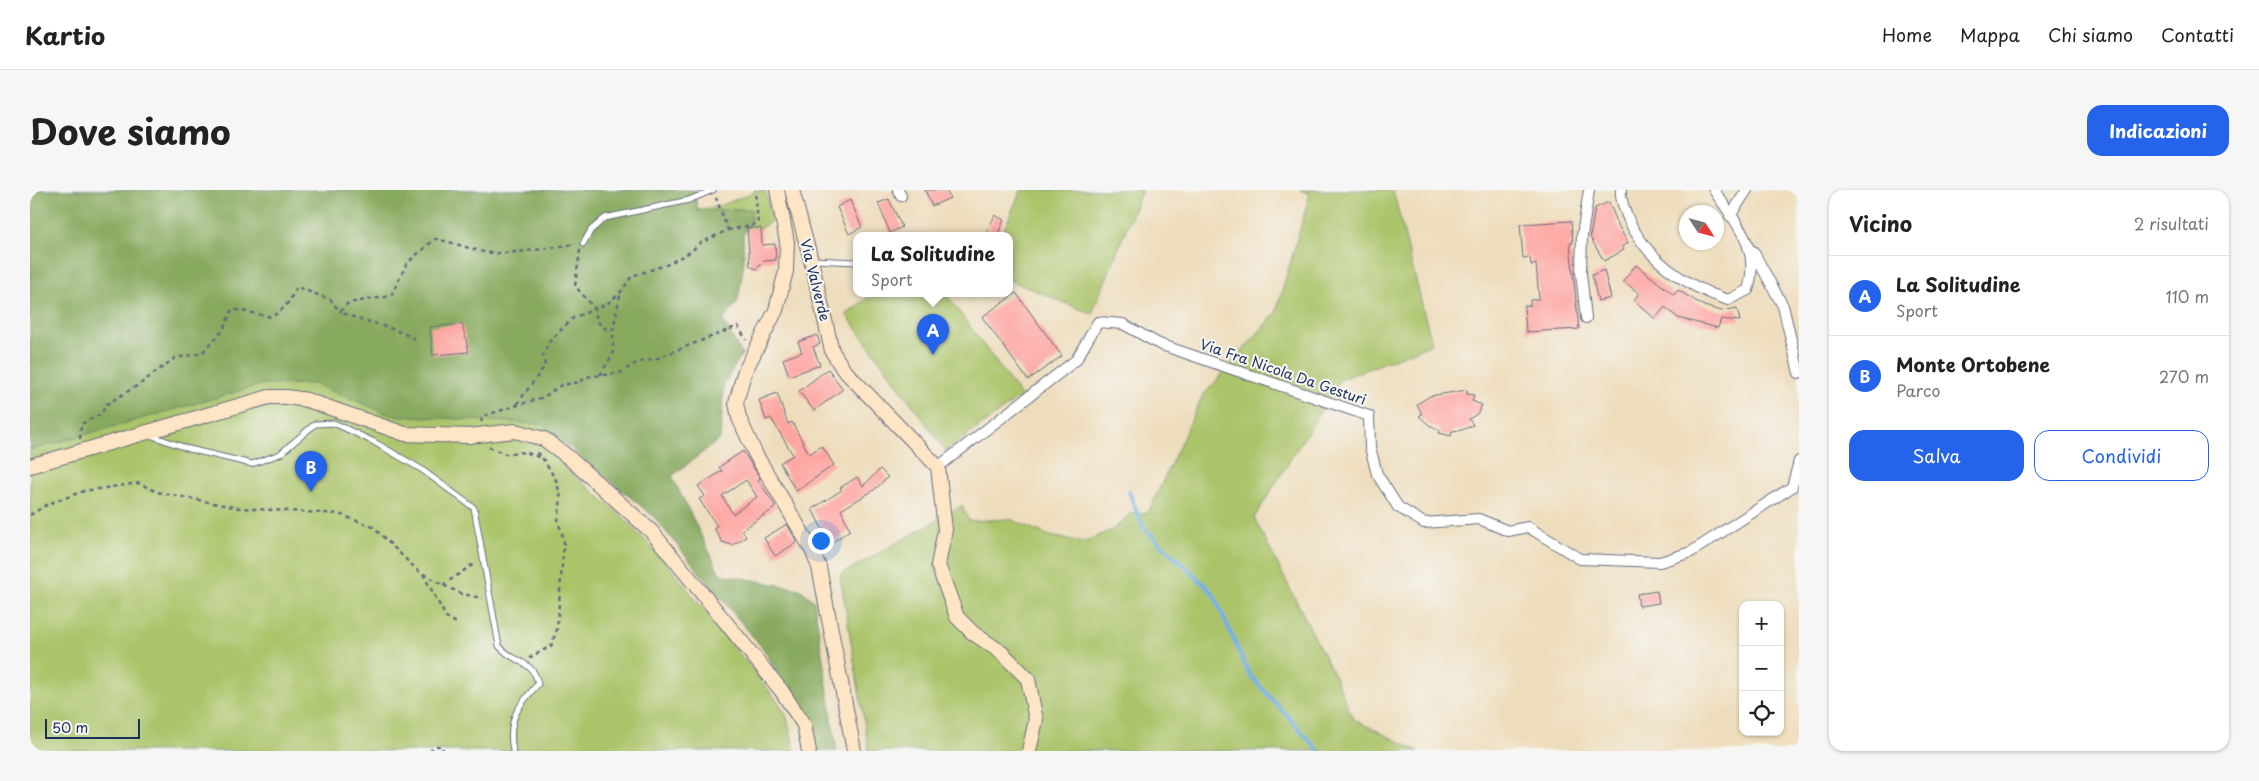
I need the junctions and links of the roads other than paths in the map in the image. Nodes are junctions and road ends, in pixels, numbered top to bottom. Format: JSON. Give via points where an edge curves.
{"nodes":[{"id":1,"x":777,"y":190,"type":"edge"},
{"id":2,"x":792,"y":190,"type":"edge"},
{"id":3,"x":1590,"y":190,"type":"edge"},
{"id":4,"x":1621,"y":190,"type":"edge"},
{"id":5,"x":1714,"y":190,"type":"edge"},
{"id":6,"x":1746,"y":190,"type":"edge"},
{"id":7,"x":714,"y":193,"type":"edge"},
{"id":8,"x":1730,"y":216,"type":"junction"},
{"id":9,"x":582,"y":244,"type":"road end"},
{"id":10,"x":1750,"y":246,"type":"junction"},
{"id":11,"x":811,"y":260,"type":"junction"},
{"id":12,"x":853,"y":262,"type":"edge"},
{"id":13,"x":1586,"y":318,"type":"dead end"},
{"id":14,"x":1799,"y":373,"type":"edge"},
{"id":15,"x":144,"y":433,"type":"junction"},
{"id":16,"x":1799,"y":461,"type":"edge"},
{"id":17,"x":30,"y":466,"type":"edge"},
{"id":18,"x":938,"y":467,"type":"junction"},
{"id":19,"x":513,"y":751,"type":"edge"},
{"id":20,"x":809,"y":751,"type":"edge"},
{"id":21,"x":854,"y":751,"type":"edge"},
{"id":22,"x":1029,"y":751,"type":"edge"}],
"edges":[{"from":1,"to":21,"type":"street","via":[[787,242],[786,271],[776,310],[754,352],[736,403],[739,418],[756,455],[819,567]]},
{"from":2,"to":11,"type":"street","name":"Via Valverde"},
{"from":3,"to":13,"type":"street","via":[[1582,236],[1581,273]]},
{"from":4,"to":10,"type":"street","via":[[1620,197],[1633,229],[1650,254],[1674,274],[1707,293],[1728,300],[1748,290],[1753,273]]},
{"from":5,"to":8,"type":"street"},
{"from":6,"to":8,"type":"street"},
{"from":7,"to":9,"type":"lane","via":[[605,218],[591,230]]},
{"from":8,"to":10,"type":"street"},
{"from":10,"to":14,"type":"street","via":[[1783,306]]},
{"from":11,"to":12,"type":"lane"},
{"from":11,"to":18,"type":"street","name":"Via Valverde","via":[[832,351],[843,369]]},
{"from":15,"to":17,"type":"street"},
{"from":15,"to":19,"type":"lane","via":[[189,449],[252,464],[280,454],[315,424],[334,423],[421,470],[474,508],[500,646],[508,656],[526,664],[536,675],[538,684],[517,708],[510,737]]},
{"from":15,"to":20,"type":"street","via":[[269,397],[287,397],[307,400],[405,434],[469,436],[515,432],[544,439],[652,532],[781,690],[804,725]]},
{"from":16,"to":18,"type":"street","name":"Via Fra Nicola Da Gesturi","via":[[1792,488],[1691,552],[1660,562],[1580,559],[1528,527],[1508,531],[1479,519],[1424,523],[1398,507],[1378,474],[1370,447],[1368,416],[1159,344],[1123,324],[1098,322],[1076,360]]},
{"from":18,"to":22,"type":"street","via":[[945,530],[938,565],[956,617],[972,633],[1001,652],[1028,679],[1036,720]]}]}
